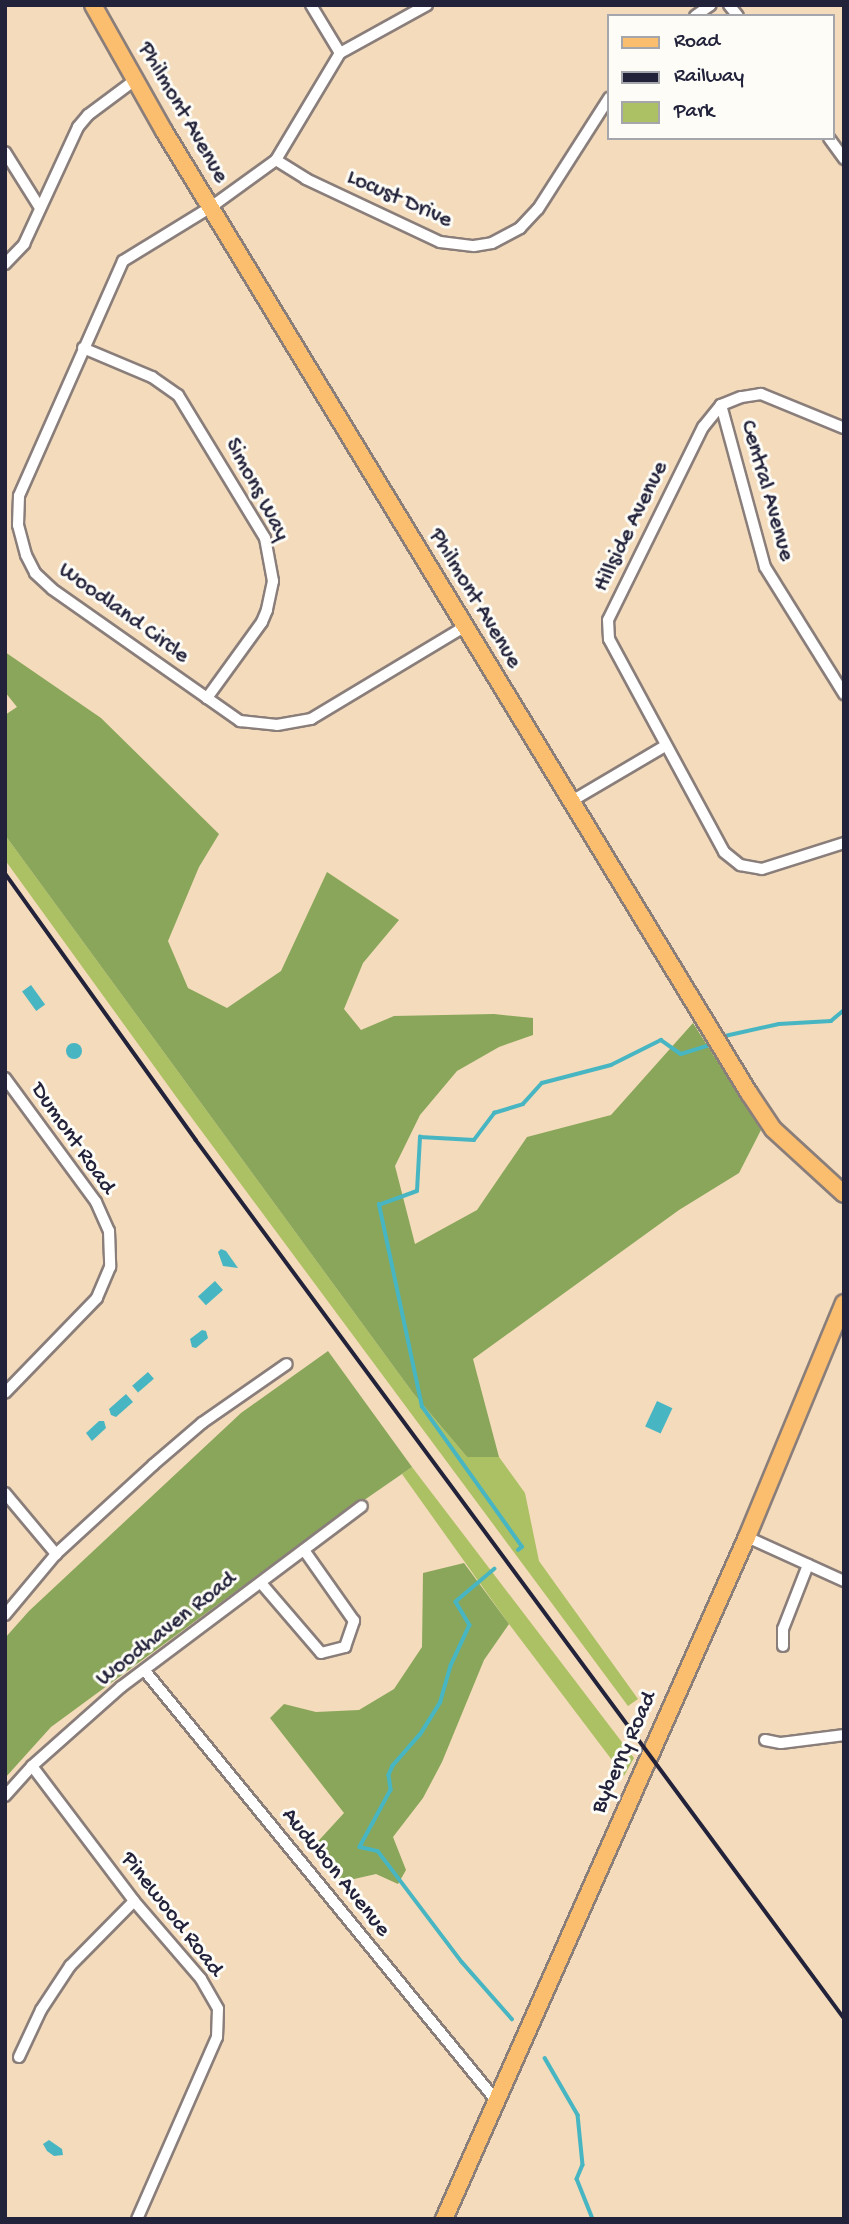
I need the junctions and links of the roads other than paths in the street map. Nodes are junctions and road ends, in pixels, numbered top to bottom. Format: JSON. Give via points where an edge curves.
{"nodes":[{"id":1,"x":93,"y":5,"type":"edge"},
{"id":2,"x":311,"y":5,"type":"edge"},
{"id":3,"x":427,"y":5,"type":"edge"},
{"id":4,"x":340,"y":53,"type":"junction"},
{"id":5,"x":135,"y":80,"type":"junction"},
{"id":6,"x":608,"y":100,"type":"edge"},
{"id":7,"x":830,"y":140,"type":"edge"},
{"id":8,"x":5,"y":152,"type":"edge"},
{"id":9,"x":844,"y":159,"type":"edge"},
{"id":10,"x":276,"y":160,"type":"junction"},
{"id":11,"x":211,"y":207,"type":"junction"},
{"id":12,"x":40,"y":208,"type":"junction"},
{"id":13,"x":5,"y":264,"type":"edge"},
{"id":14,"x":83,"y":348,"type":"junction"},
{"id":15,"x":721,"y":405,"type":"junction"},
{"id":16,"x":844,"y":428,"type":"edge"},
{"id":17,"x":464,"y":627,"type":"junction"},
{"id":18,"x":844,"y":694,"type":"edge"},
{"id":19,"x":207,"y":698,"type":"junction"},
{"id":20,"x":665,"y":746,"type":"junction"},
{"id":21,"x":570,"y":802,"type":"junction"},
{"id":22,"x":844,"y":843,"type":"edge"},
{"id":23,"x":5,"y":1078,"type":"edge"},
{"id":24,"x":844,"y":1194,"type":"edge"},
{"id":25,"x":844,"y":1303,"type":"edge"},
{"id":26,"x":287,"y":1364,"type":"dead end"},
{"id":27,"x":5,"y":1394,"type":"edge"},
{"id":28,"x":5,"y":1493,"type":"edge"},
{"id":29,"x":362,"y":1506,"type":"dead end"},
{"id":30,"x":747,"y":1536,"type":"junction"},
{"id":31,"x":304,"y":1550,"type":"junction"},
{"id":32,"x":56,"y":1554,"type":"junction"},
{"id":33,"x":808,"y":1565,"type":"junction"},
{"id":34,"x":844,"y":1581,"type":"edge"},
{"id":35,"x":261,"y":1583,"type":"junction"},
{"id":36,"x":5,"y":1615,"type":"edge"},
{"id":37,"x":783,"y":1646,"type":"dead end"},
{"id":38,"x":145,"y":1671,"type":"junction"},
{"id":39,"x":844,"y":1735,"type":"edge"},
{"id":40,"x":765,"y":1740,"type":"dead end"},
{"id":41,"x":32,"y":1766,"type":"junction"},
{"id":42,"x":5,"y":1796,"type":"edge"},
{"id":43,"x":134,"y":1901,"type":"junction"},
{"id":44,"x":19,"y":2057,"type":"dead end"},
{"id":45,"x":495,"y":2099,"type":"junction"},
{"id":46,"x":137,"y":2219,"type":"edge"},
{"id":47,"x":444,"y":2219,"type":"edge"}],
"edges":[{"from":1,"to":5,"type":"main road","name":"Philmont Avenue"},
{"from":2,"to":4,"type":"street"},
{"from":3,"to":4,"type":"street"},
{"from":4,"to":10,"type":"street"},
{"from":5,"to":11,"type":"main road","name":"Philmont Avenue"},
{"from":5,"to":12,"type":"street","via":[[78,127]]},
{"from":6,"to":10,"type":"street","name":"Locust Drive","via":[[538,209],[520,228],[492,243],[440,242],[306,179]]},
{"from":7,"to":9,"type":"street"},
{"from":8,"to":12,"type":"street"},
{"from":10,"to":11,"type":"street","name":"Woodland Circle"},
{"from":11,"to":14,"type":"street","name":"Woodland Circle","via":[[123,261]]},
{"from":11,"to":17,"type":"main road","name":"Philmont Avenue"},
{"from":12,"to":13,"type":"street","via":[[24,244]]},
{"from":14,"to":19,"type":"street","name":"Simons Way","via":[[152,377],[178,395],[265,538],[273,582],[267,610]]},
{"from":14,"to":19,"type":"street","name":"Woodland Circle","via":[[19,496],[18,525],[26,555],[35,573],[52,589]]},
{"from":15,"to":16,"type":"street","via":[[761,394]]},
{"from":15,"to":18,"type":"street","name":"Central Avenue","via":[[765,567]]},
{"from":15,"to":20,"type":"street","name":"Hillside Avenue","via":[[703,427],[608,620],[609,639]]},
{"from":17,"to":19,"type":"street","name":"Woodland Circle","via":[[311,719],[294,724],[240,721]]},
{"from":17,"to":21,"type":"main road","name":"Philmont Avenue"},
{"from":20,"to":21,"type":"street"},
{"from":20,"to":22,"type":"street","name":"Hillside Avenue","via":[[723,852],[740,865],[773,867]]},
{"from":21,"to":24,"type":"main road","name":"Philmont Avenue","via":[[773,1129]]},
{"from":23,"to":27,"type":"street","name":"Dumont Road","via":[[96,1202],[108,1231],[110,1267],[97,1298]]},
{"from":25,"to":30,"type":"main road","name":"Byberry Road"},
{"from":26,"to":32,"type":"street","via":[[202,1423]]},
{"from":28,"to":32,"type":"street"},
{"from":29,"to":31,"type":"street","name":"Woodhaven Road"},
{"from":30,"to":33,"type":"street"},
{"from":30,"to":45,"type":"main road","name":"Byberry Road"},
{"from":31,"to":35,"type":"street","name":"Woodhaven Road"},
{"from":31,"to":35,"type":"street","via":[[354,1621],[345,1647],[321,1653]]},
{"from":32,"to":36,"type":"street"},
{"from":33,"to":34,"type":"street"},
{"from":33,"to":37,"type":"street","via":[[783,1629]]},
{"from":35,"to":38,"type":"street","name":"Woodhaven Road"},
{"from":38,"to":41,"type":"street","name":"Woodhaven Road"},
{"from":38,"to":45,"type":"street","name":"Audubon Avenue"},
{"from":39,"to":40,"type":"street","via":[[781,1743]]},
{"from":41,"to":42,"type":"street","name":"Woodhaven Road"},
{"from":41,"to":43,"type":"street","name":"Pinewood Road"},
{"from":43,"to":44,"type":"street","via":[[70,1966],[41,2010]]},
{"from":43,"to":46,"type":"street","name":"Pinewood Road","via":[[187,1961],[218,2009],[217,2037]]},
{"from":45,"to":47,"type":"main road","name":"Byberry Road"}]}
